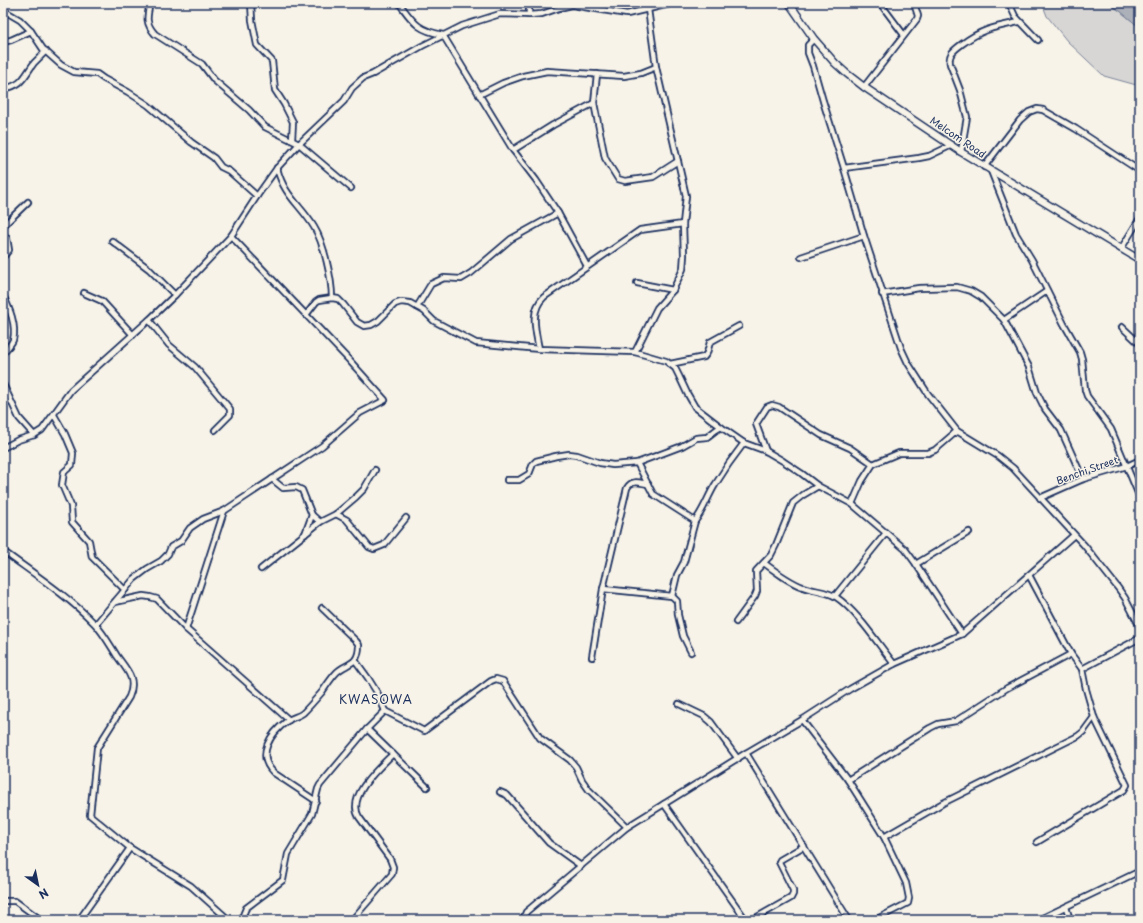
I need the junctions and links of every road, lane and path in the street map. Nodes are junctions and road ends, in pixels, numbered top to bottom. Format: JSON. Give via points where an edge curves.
{"nodes":[{"id":1,"x":150,"y":3,"type":"edge"},
{"id":2,"x":251,"y":3,"type":"edge"},
{"id":3,"x":399,"y":3,"type":"edge"},
{"id":4,"x":529,"y":3,"type":"edge"},
{"id":5,"x":674,"y":3,"type":"edge"},
{"id":6,"x":789,"y":3,"type":"edge"},
{"id":7,"x":880,"y":3,"type":"edge"},
{"id":8,"x":914,"y":3,"type":"edge"},
{"id":9,"x":1009,"y":3,"type":"edge"},
{"id":10,"x":648,"y":9,"type":"junction"},
{"id":11,"x":3,"y":10,"type":"edge"},
{"id":12,"x":529,"y":15,"type":"junction"},
{"id":13,"x":1019,"y":22,"type":"junction"},
{"id":14,"x":31,"y":31,"type":"junction"},
{"id":15,"x":443,"y":35,"type":"junction"},
{"id":16,"x":904,"y":35,"type":"junction"},
{"id":17,"x":814,"y":39,"type":"junction"},
{"id":18,"x":1038,"y":40,"type":"dead end"},
{"id":19,"x":3,"y":42,"type":"edge"},
{"id":20,"x":46,"y":51,"type":"junction"},
{"id":21,"x":656,"y":67,"type":"junction"},
{"id":22,"x":597,"y":74,"type":"junction"},
{"id":23,"x":864,"y":87,"type":"junction"},
{"id":24,"x":3,"y":89,"type":"edge"},
{"id":25,"x":479,"y":95,"type":"junction"},
{"id":26,"x":594,"y":104,"type":"junction"},
{"id":27,"x":292,"y":140,"type":"junction"},
{"id":28,"x":300,"y":144,"type":"junction"},
{"id":29,"x":952,"y":145,"type":"junction"},
{"id":30,"x":513,"y":150,"type":"junction"},
{"id":31,"x":960,"y":152,"type":"junction"},
{"id":32,"x":678,"y":161,"type":"junction"},
{"id":33,"x":984,"y":166,"type":"junction"},
{"id":34,"x":277,"y":168,"type":"junction"},
{"id":35,"x":844,"y":168,"type":"junction"},
{"id":36,"x":991,"y":171,"type":"junction"},
{"id":37,"x":1140,"y":171,"type":"edge"},
{"id":38,"x":352,"y":188,"type":"dead end"},
{"id":39,"x":257,"y":196,"type":"junction"},
{"id":40,"x":28,"y":202,"type":"dead end"},
{"id":41,"x":558,"y":213,"type":"junction"},
{"id":42,"x":1140,"y":218,"type":"edge"},
{"id":43,"x":683,"y":224,"type":"junction"},
{"id":44,"x":3,"y":226,"type":"edge"},
{"id":45,"x":3,"y":234,"type":"edge"},
{"id":46,"x":231,"y":236,"type":"junction"},
{"id":47,"x":864,"y":236,"type":"junction"},
{"id":48,"x":112,"y":241,"type":"dead end"},
{"id":49,"x":1121,"y":249,"type":"junction"},
{"id":50,"x":3,"y":257,"type":"edge"},
{"id":51,"x":801,"y":258,"type":"dead end"},
{"id":52,"x":1140,"y":260,"type":"edge"},
{"id":53,"x":588,"y":266,"type":"junction"},
{"id":54,"x":637,"y":283,"type":"dead end"},
{"id":55,"x":673,"y":290,"type":"junction"},
{"id":56,"x":1047,"y":291,"type":"junction"},
{"id":57,"x":84,"y":293,"type":"dead end"},
{"id":58,"x":882,"y":294,"type":"junction"},
{"id":59,"x":3,"y":295,"type":"edge"},
{"id":60,"x":174,"y":295,"type":"junction"},
{"id":61,"x":332,"y":298,"type":"junction"},
{"id":62,"x":417,"y":307,"type":"junction"},
{"id":63,"x":306,"y":315,"type":"junction"},
{"id":64,"x":149,"y":320,"type":"junction"},
{"id":65,"x":1004,"y":320,"type":"junction"},
{"id":66,"x":739,"y":326,"type":"dead end"},
{"id":67,"x":1122,"y":326,"type":"dead end"},
{"id":68,"x":133,"y":334,"type":"junction"},
{"id":69,"x":1140,"y":344,"type":"edge"},
{"id":70,"x":539,"y":349,"type":"junction"},
{"id":71,"x":636,"y":352,"type":"junction"},
{"id":72,"x":3,"y":353,"type":"edge"},
{"id":73,"x":670,"y":364,"type":"junction"},
{"id":74,"x":3,"y":384,"type":"edge"},
{"id":75,"x":54,"y":416,"type":"junction"},
{"id":76,"x":721,"y":427,"type":"junction"},
{"id":77,"x":215,"y":430,"type":"dead end"},
{"id":78,"x":957,"y":431,"type":"junction"},
{"id":79,"x":34,"y":435,"type":"junction"},
{"id":80,"x":744,"y":443,"type":"junction"},
{"id":81,"x":3,"y":448,"type":"edge"},
{"id":82,"x":766,"y":451,"type":"junction"},
{"id":83,"x":1140,"y":460,"type":"edge"},
{"id":84,"x":637,"y":463,"type":"junction"},
{"id":85,"x":873,"y":464,"type":"junction"},
{"id":86,"x":1127,"y":466,"type":"junction"},
{"id":87,"x":375,"y":470,"type":"dead end"},
{"id":88,"x":272,"y":479,"type":"junction"},
{"id":89,"x":1083,"y":479,"type":"junction"},
{"id":90,"x":507,"y":480,"type":"dead end"},
{"id":91,"x":648,"y":484,"type":"junction"},
{"id":92,"x":818,"y":486,"type":"junction"},
{"id":93,"x":1040,"y":498,"type":"junction"},
{"id":94,"x":1140,"y":498,"type":"edge"},
{"id":95,"x":852,"y":504,"type":"junction"},
{"id":96,"x":224,"y":511,"type":"junction"},
{"id":97,"x":336,"y":514,"type":"junction"},
{"id":98,"x":312,"y":515,"type":"junction"},
{"id":99,"x":406,"y":518,"type":"dead end"},
{"id":100,"x":695,"y":521,"type":"junction"},
{"id":101,"x":320,"y":522,"type":"junction"},
{"id":102,"x":969,"y":532,"type":"dead end"},
{"id":103,"x":886,"y":533,"type":"junction"},
{"id":104,"x":304,"y":535,"type":"junction"},
{"id":105,"x":1074,"y":535,"type":"junction"},
{"id":106,"x":3,"y":551,"type":"edge"},
{"id":107,"x":764,"y":563,"type":"junction"},
{"id":108,"x":916,"y":564,"type":"junction"},
{"id":109,"x":262,"y":569,"type":"dead end"},
{"id":110,"x":1029,"y":575,"type":"junction"},
{"id":111,"x":603,"y":589,"type":"junction"},
{"id":112,"x":125,"y":590,"type":"junction"},
{"id":113,"x":672,"y":596,"type":"junction"},
{"id":114,"x":835,"y":596,"type":"junction"},
{"id":115,"x":115,"y":602,"type":"junction"},
{"id":116,"x":322,"y":608,"type":"dead end"},
{"id":117,"x":736,"y":622,"type":"dead end"},
{"id":118,"x":96,"y":624,"type":"junction"},
{"id":119,"x":1140,"y":627,"type":"edge"},
{"id":120,"x":186,"y":629,"type":"junction"},
{"id":121,"x":962,"y":634,"type":"junction"},
{"id":122,"x":1140,"y":638,"type":"edge"},
{"id":123,"x":692,"y":652,"type":"dead end"},
{"id":124,"x":1071,"y":654,"type":"junction"},
{"id":125,"x":592,"y":657,"type":"dead end"},
{"id":126,"x":355,"y":660,"type":"junction"},
{"id":127,"x":894,"y":664,"type":"junction"},
{"id":128,"x":1082,"y":669,"type":"junction"},
{"id":129,"x":679,"y":704,"type":"dead end"},
{"id":130,"x":385,"y":711,"type":"junction"},
{"id":131,"x":1094,"y":717,"type":"junction"},
{"id":132,"x":289,"y":720,"type":"junction"},
{"id":133,"x":802,"y":720,"type":"junction"},
{"id":134,"x":367,"y":729,"type":"junction"},
{"id":135,"x":746,"y":753,"type":"junction"},
{"id":136,"x":393,"y":754,"type":"junction"},
{"id":137,"x":738,"y":759,"type":"junction"},
{"id":138,"x":848,"y":780,"type":"junction"},
{"id":139,"x":428,"y":787,"type":"dead end"},
{"id":140,"x":500,"y":792,"type":"dead end"},
{"id":141,"x":316,"y":801,"type":"junction"},
{"id":142,"x":664,"y":804,"type":"junction"},
{"id":143,"x":627,"y":827,"type":"junction"},
{"id":144,"x":884,"y":837,"type":"junction"},
{"id":145,"x":1037,"y":842,"type":"dead end"},
{"id":146,"x":804,"y":846,"type":"junction"},
{"id":147,"x":130,"y":848,"type":"junction"},
{"id":148,"x":582,"y":866,"type":"junction"},
{"id":149,"x":1140,"y":871,"type":"edge"},
{"id":150,"x":3,"y":901,"type":"edge"},
{"id":151,"x":1066,"y":907,"type":"junction"},
{"id":152,"x":754,"y":919,"type":"edge"},
{"id":153,"x":41,"y":920,"type":"edge"},
{"id":154,"x":79,"y":920,"type":"edge"},
{"id":155,"x":229,"y":920,"type":"edge"},
{"id":156,"x":241,"y":920,"type":"edge"},
{"id":157,"x":352,"y":920,"type":"edge"},
{"id":158,"x":523,"y":920,"type":"edge"},
{"id":159,"x":746,"y":920,"type":"edge"},
{"id":160,"x":849,"y":920,"type":"edge"},
{"id":161,"x":875,"y":920,"type":"edge"},
{"id":162,"x":1038,"y":920,"type":"edge"},
{"id":163,"x":1070,"y":920,"type":"edge"}],
"edges":[{"from":1,"to":27,"type":"street","via":[[146,18],[155,34],[202,64],[214,80],[265,127]]},
{"from":2,"to":27,"type":"street","via":[[257,45],[272,61],[274,90],[293,122]]},
{"from":3,"to":15,"type":"street","via":[[418,27]]},
{"from":4,"to":12,"type":"street"},
{"from":5,"to":10,"type":"street"},
{"from":6,"to":17,"type":"main road","name":"Melcom Road"},
{"from":7,"to":16,"type":"street"},
{"from":8,"to":16,"type":"street","via":[[918,18]]},
{"from":9,"to":13,"type":"street"},
{"from":10,"to":12,"type":"street","via":[[627,14],[572,6]]},
{"from":10,"to":21,"type":"street"},
{"from":11,"to":14,"type":"street","via":[[20,20]]},
{"from":12,"to":15,"type":"street","via":[[500,14]]},
{"from":13,"to":18,"type":"street"},
{"from":13,"to":31,"type":"street","via":[[984,30],[951,53],[950,64],[967,117]]},
{"from":14,"to":19,"type":"street"},
{"from":14,"to":20,"type":"street"},
{"from":15,"to":25,"type":"street"},
{"from":15,"to":28,"type":"street","via":[[363,78],[352,88],[344,101]]},
{"from":16,"to":23,"type":"street"},
{"from":17,"to":23,"type":"main road","name":"Melcom Road","via":[[846,73]]},
{"from":17,"to":35,"type":"street","via":[[808,45],[808,53]]},
{"from":20,"to":24,"type":"street","via":[[22,81],[14,87]]},
{"from":20,"to":39,"type":"street","via":[[61,65],[74,72],[97,74],[148,105]]},
{"from":21,"to":22,"type":"street","via":[[624,76]]},
{"from":21,"to":32,"type":"street"},
{"from":22,"to":25,"type":"street","via":[[547,71],[503,83]]},
{"from":22,"to":26,"type":"street"},
{"from":23,"to":29,"type":"main road","name":"Melcom Road"},
{"from":25,"to":30,"type":"street"},
{"from":26,"to":30,"type":"street","via":[[553,124]]},
{"from":26,"to":32,"type":"street","via":[[605,158],[618,179],[625,181],[653,177]]},
{"from":27,"to":28,"type":"street"},
{"from":28,"to":34,"type":"street"},
{"from":28,"to":38,"type":"street"},
{"from":29,"to":31,"type":"main road","name":"Melcom Road"},
{"from":29,"to":35,"type":"street","via":[[928,156]]},
{"from":30,"to":41,"type":"street"},
{"from":31,"to":33,"type":"main road","name":"Melcom Road"},
{"from":32,"to":43,"type":"street","via":[[686,196]]},
{"from":33,"to":36,"type":"main road","name":"Melcom Road"},
{"from":33,"to":37,"type":"street","via":[[1020,120],[1037,109],[1076,129]]},
{"from":34,"to":39,"type":"street"},
{"from":34,"to":61,"type":"street","via":[[285,190],[315,228],[332,284]]},
{"from":35,"to":47,"type":"street"},
{"from":36,"to":49,"type":"main road","name":"Melcom Road"},
{"from":36,"to":56,"type":"street","via":[[1016,234]]},
{"from":39,"to":46,"type":"street"},
{"from":40,"to":44,"type":"street"},
{"from":41,"to":53,"type":"street"},
{"from":41,"to":62,"type":"street","via":[[511,239],[461,279],[444,278],[431,284]]},
{"from":42,"to":49,"type":"street"},
{"from":43,"to":53,"type":"street","via":[[640,230]]},
{"from":43,"to":55,"type":"street","via":[[683,269]]},
{"from":45,"to":50,"type":"street","via":[[7,238],[9,250]]},
{"from":46,"to":60,"type":"street"},
{"from":46,"to":63,"type":"street"},
{"from":47,"to":51,"type":"street"},
{"from":47,"to":58,"type":"street"},
{"from":48,"to":60,"type":"street","via":[[149,269]]},
{"from":49,"to":52,"type":"main road","name":"Melcom Road"},
{"from":53,"to":70,"type":"street","via":[[539,301],[536,306],[535,323]]},
{"from":54,"to":55,"type":"street"},
{"from":55,"to":71,"type":"street","via":[[657,308]]},
{"from":56,"to":65,"type":"street"},
{"from":56,"to":86,"type":"street","via":[[1080,352],[1086,396],[1111,429]]},
{"from":57,"to":68,"type":"street","via":[[102,301]]},
{"from":58,"to":65,"type":"street","via":[[919,288],[957,287],[976,293]]},
{"from":58,"to":78,"type":"street","via":[[908,363]]},
{"from":59,"to":72,"type":"street","via":[[10,310],[14,329],[12,341]]},
{"from":60,"to":64,"type":"street"},
{"from":61,"to":62,"type":"street","via":[[338,299],[357,322],[364,326],[378,322],[395,304],[410,303]]},
{"from":61,"to":63,"type":"street","via":[[316,302]]},
{"from":62,"to":70,"type":"street","via":[[434,321],[476,343]]},
{"from":63,"to":88,"type":"street","via":[[385,400],[360,413],[322,446]]},
{"from":64,"to":68,"type":"street"},
{"from":64,"to":77,"type":"street","via":[[169,346],[195,367],[230,409],[230,415]]},
{"from":65,"to":89,"type":"street","via":[[1029,367],[1037,393],[1061,430]]},
{"from":66,"to":73,"type":"street","via":[[710,342],[704,357]]},
{"from":67,"to":69,"type":"street"},
{"from":68,"to":75,"type":"street","via":[[70,390]]},
{"from":70,"to":71,"type":"street"},
{"from":71,"to":73,"type":"street"},
{"from":73,"to":76,"type":"street","via":[[696,407]]},
{"from":74,"to":79,"type":"street","via":[[19,418]]},
{"from":75,"to":79,"type":"street"},
{"from":75,"to":112,"type":"street","via":[[73,453],[72,465],[64,472],[62,485],[71,506],[72,522],[89,541],[92,557]]},
{"from":76,"to":80,"type":"street"},
{"from":76,"to":84,"type":"street","via":[[707,437],[696,438]]},
{"from":78,"to":85,"type":"street","via":[[928,453],[899,453]]},
{"from":78,"to":93,"type":"street","via":[[1013,468]]},
{"from":79,"to":81,"type":"street"},
{"from":80,"to":82,"type":"street"},
{"from":80,"to":100,"type":"street","via":[[714,486]]},
{"from":82,"to":85,"type":"street","via":[[756,424],[767,407],[772,405],[821,435],[850,448]]},
{"from":82,"to":92,"type":"street"},
{"from":83,"to":86,"type":"street","name":"Benchi Street"},
{"from":84,"to":90,"type":"street","via":[[613,466],[569,454],[536,461],[528,474],[519,480]]},
{"from":84,"to":91,"type":"street"},
{"from":85,"to":95,"type":"street"},
{"from":86,"to":89,"type":"street","name":"Benchi Street"},
{"from":86,"to":94,"type":"street"},
{"from":87,"to":97,"type":"street","via":[[364,489]]},
{"from":88,"to":96,"type":"street"},
{"from":88,"to":98,"type":"street","via":[[283,488],[302,490]]},
{"from":89,"to":93,"type":"street","name":"Benchi Street"},
{"from":91,"to":100,"type":"street","via":[[653,494]]},
{"from":91,"to":111,"type":"street","via":[[632,482],[627,488]]},
{"from":92,"to":95,"type":"street"},
{"from":92,"to":107,"type":"street","via":[[793,503],[776,545]]},
{"from":93,"to":105,"type":"street"},
{"from":95,"to":103,"type":"street"},
{"from":96,"to":112,"type":"street","via":[[203,519],[190,528],[164,558],[138,576]]},
{"from":96,"to":120,"type":"street"},
{"from":97,"to":99,"type":"street","via":[[347,520],[369,547],[374,549],[384,545]]},
{"from":97,"to":101,"type":"street"},
{"from":98,"to":101,"type":"street"},
{"from":98,"to":104,"type":"street"},
{"from":100,"to":113,"type":"street"},
{"from":101,"to":104,"type":"street"},
{"from":102,"to":108,"type":"street"},
{"from":103,"to":108,"type":"street","via":[[905,549]]},
{"from":103,"to":114,"type":"street"},
{"from":104,"to":109,"type":"street"},
{"from":105,"to":110,"type":"street"},
{"from":105,"to":119,"type":"street","via":[[1118,588]]},
{"from":106,"to":118,"type":"street"},
{"from":107,"to":114,"type":"street","via":[[802,587]]},
{"from":107,"to":117,"type":"street","via":[[756,571],[755,596]]},
{"from":108,"to":121,"type":"street"},
{"from":110,"to":121,"type":"street"},
{"from":110,"to":124,"type":"street"},
{"from":111,"to":113,"type":"street"},
{"from":111,"to":125,"type":"street"},
{"from":112,"to":115,"type":"street"},
{"from":113,"to":123,"type":"street","via":[[677,601],[683,636]]},
{"from":114,"to":127,"type":"street","via":[[851,611]]},
{"from":115,"to":118,"type":"street"},
{"from":115,"to":120,"type":"street","via":[[150,597],[161,604]]},
{"from":116,"to":126,"type":"street","via":[[359,645]]},
{"from":118,"to":147,"type":"street","via":[[128,672],[132,690],[97,748],[90,815]]},
{"from":120,"to":132,"type":"street"},
{"from":121,"to":127,"type":"street"},
{"from":122,"to":128,"type":"street"},
{"from":124,"to":128,"type":"street"},
{"from":124,"to":138,"type":"street","via":[[1006,688],[956,721],[930,728]]},
{"from":126,"to":130,"type":"street","via":[[378,694]]},
{"from":126,"to":132,"type":"street","via":[[337,672],[302,714]]},
{"from":127,"to":133,"type":"street"},
{"from":128,"to":131,"type":"street"},
{"from":129,"to":137,"type":"street","via":[[711,722]]},
{"from":130,"to":134,"type":"street"},
{"from":130,"to":143,"type":"street","via":[[424,731],[491,681],[500,679],[504,681],[540,738],[570,760],[589,790]]},
{"from":131,"to":144,"type":"street","via":[[1078,736],[943,802]]},
{"from":131,"to":145,"type":"street","via":[[1126,783],[1126,788]]},
{"from":132,"to":141,"type":"street","via":[[269,740],[267,762],[274,773]]},
{"from":133,"to":135,"type":"street"},
{"from":133,"to":138,"type":"street"},
{"from":134,"to":136,"type":"street"},
{"from":134,"to":141,"type":"street","via":[[320,785]]},
{"from":135,"to":137,"type":"street"},
{"from":135,"to":146,"type":"street"},
{"from":136,"to":139,"type":"street"},
{"from":136,"to":157,"type":"street","via":[[362,788],[356,810],[390,859],[392,874]]},
{"from":137,"to":142,"type":"street"},
{"from":138,"to":144,"type":"street"},
{"from":140,"to":148,"type":"street","via":[[507,795],[549,843]]},
{"from":141,"to":156,"type":"street","via":[[312,814],[288,854],[283,880],[246,908]]},
{"from":142,"to":143,"type":"street"},
{"from":142,"to":159,"type":"street"},
{"from":143,"to":148,"type":"street"},
{"from":144,"to":161,"type":"street","via":[[906,883],[909,901]]},
{"from":146,"to":152,"type":"street","via":[[779,862],[793,890],[791,898]]},
{"from":146,"to":160,"type":"street"},
{"from":147,"to":154,"type":"street"},
{"from":147,"to":155,"type":"street","via":[[191,886]]},
{"from":148,"to":158,"type":"street","via":[[526,912]]},
{"from":149,"to":151,"type":"street"},
{"from":150,"to":153,"type":"street","via":[[15,901]]},
{"from":151,"to":162,"type":"street"},
{"from":151,"to":163,"type":"street"}]}
